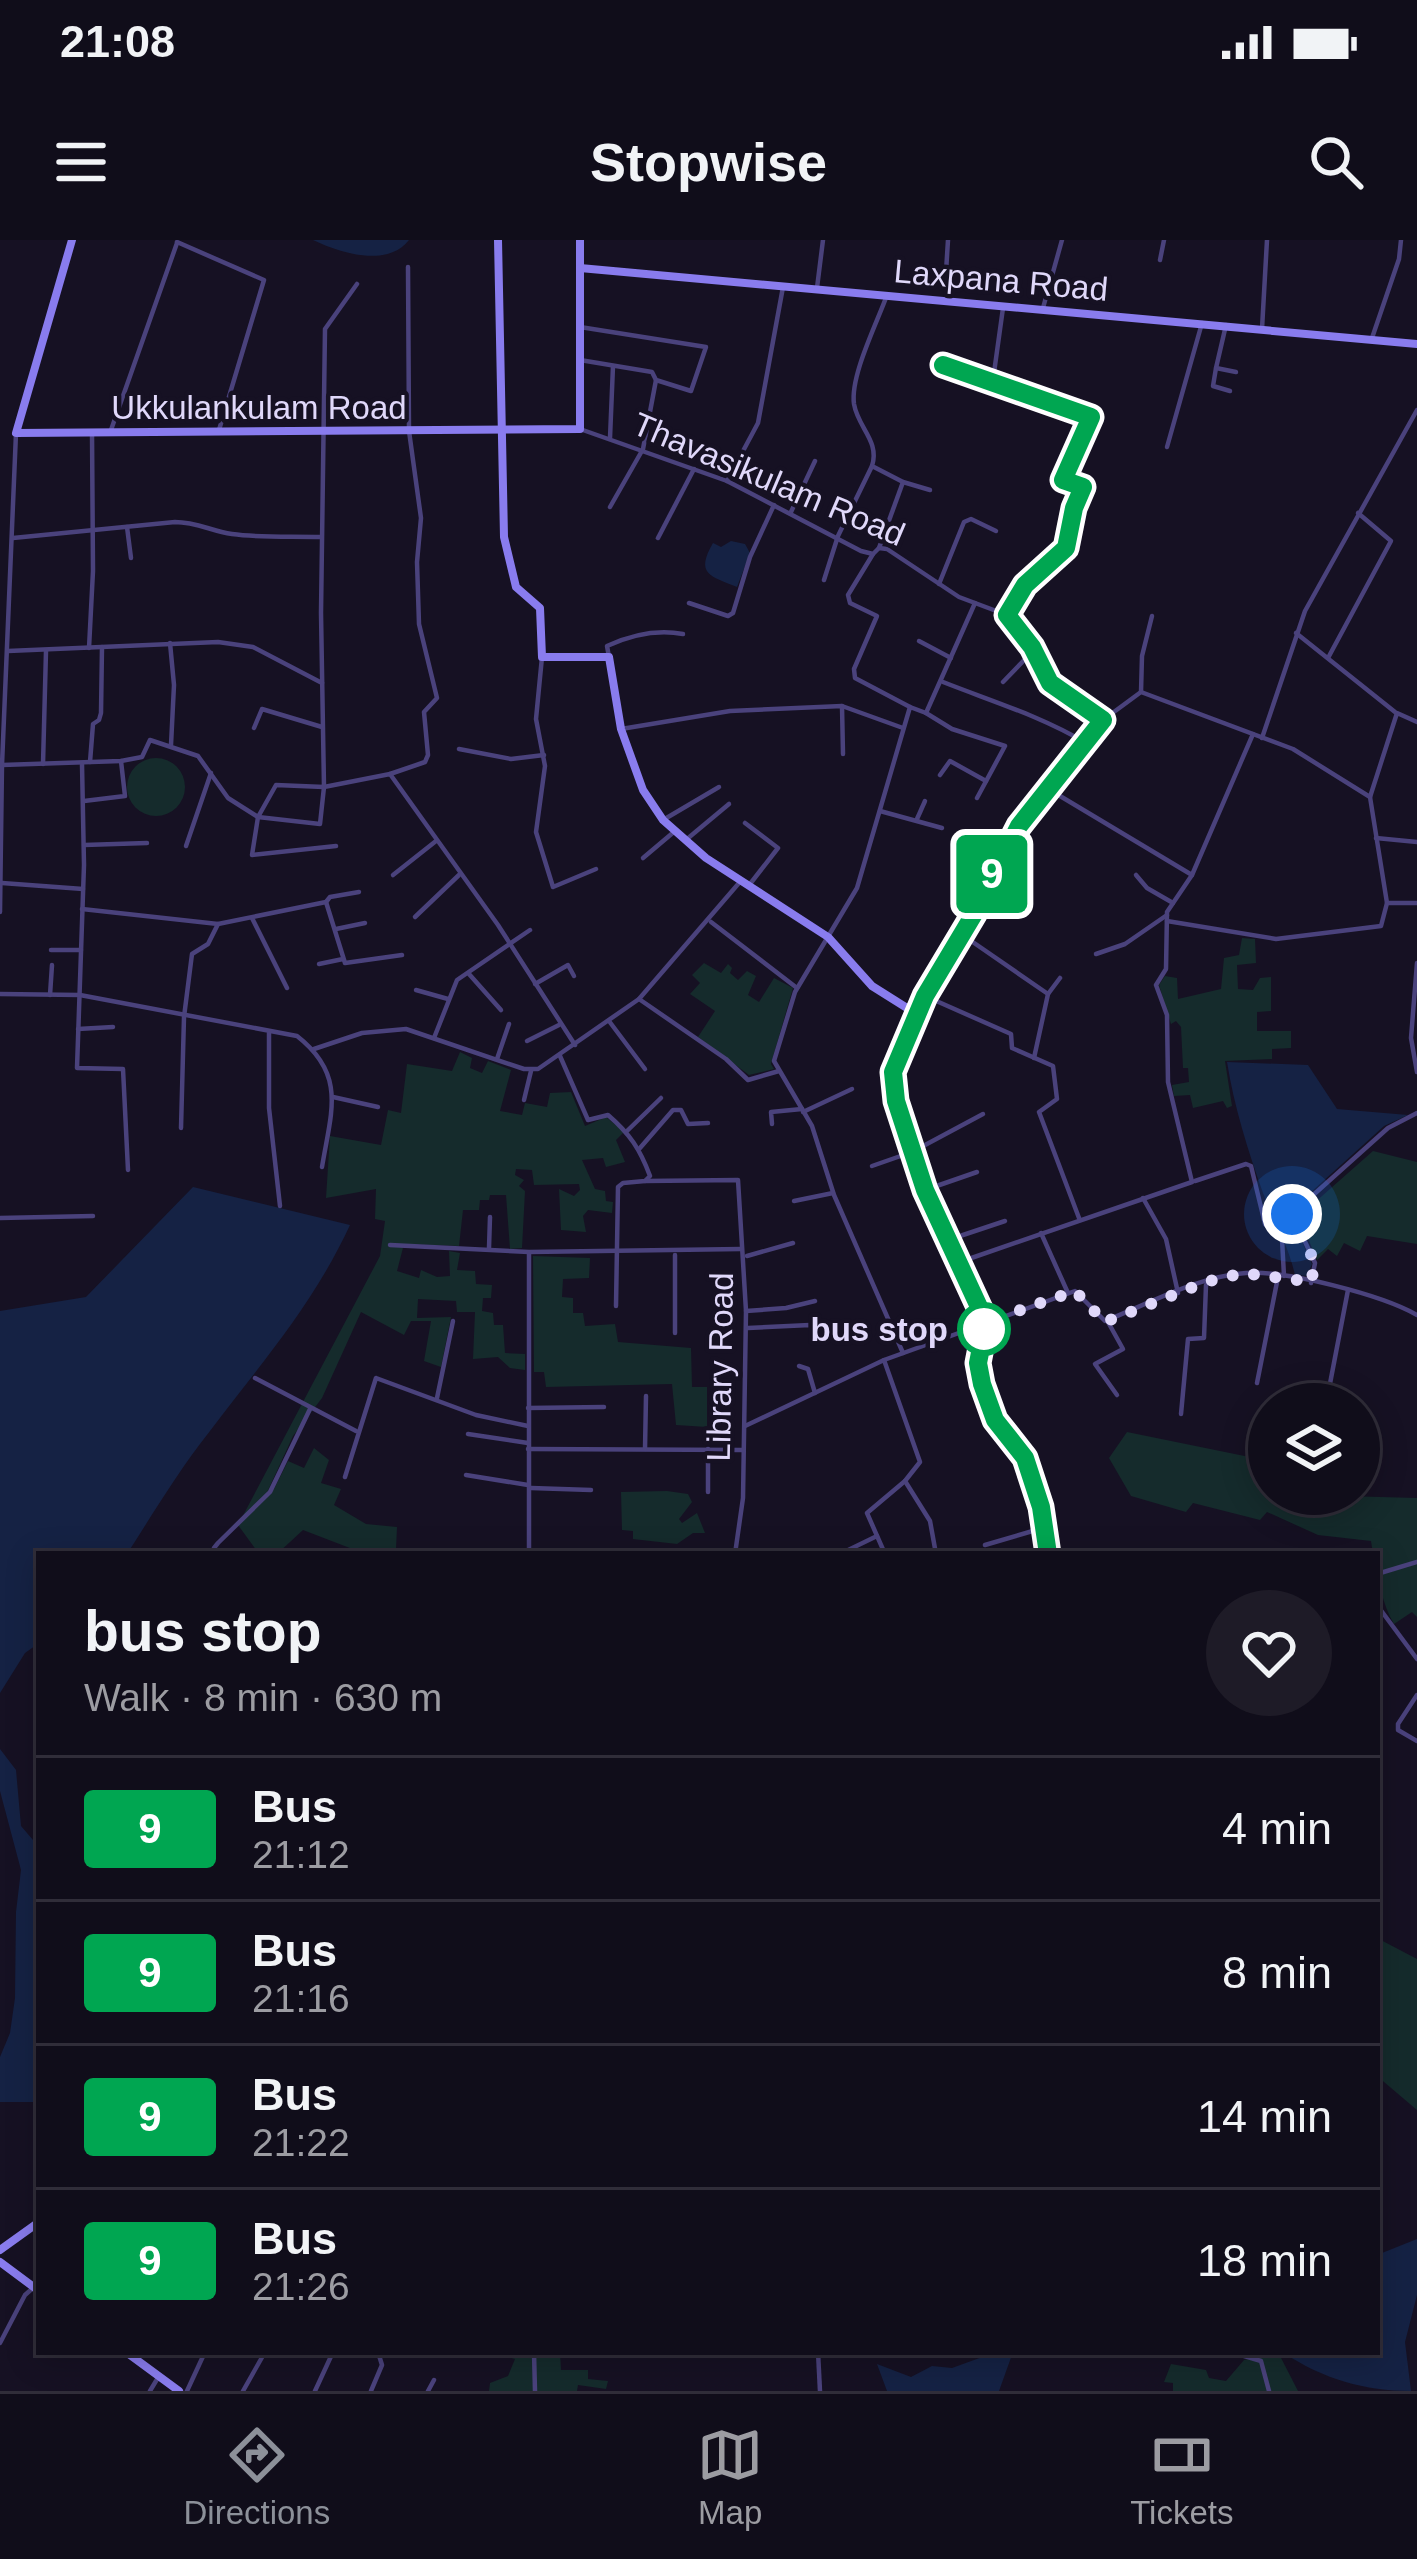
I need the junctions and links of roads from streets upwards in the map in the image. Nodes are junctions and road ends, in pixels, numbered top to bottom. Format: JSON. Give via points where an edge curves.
{"nodes":[{"id":1,"x":72,"y":240,"type":"edge"},
{"id":2,"x":498,"y":240,"type":"edge"},
{"id":3,"x":580,"y":240,"type":"edge"},
{"id":4,"x":823,"y":240,"type":"edge"},
{"id":5,"x":948,"y":240,"type":"edge"},
{"id":6,"x":1062,"y":240,"type":"edge"},
{"id":7,"x":1164,"y":240,"type":"edge"},
{"id":8,"x":1267,"y":240,"type":"edge"},
{"id":9,"x":1401,"y":240,"type":"edge"},
{"id":10,"x":177,"y":241,"type":"edge"},
{"id":11,"x":1160,"y":260,"type":"dead end"},
{"id":12,"x":408,"y":267,"type":"dead end"},
{"id":13,"x":580,"y":268,"type":"junction"},
{"id":14,"x":946,"y":272,"type":"dead end"},
{"id":15,"x":357,"y":284,"type":"dead end"},
{"id":16,"x":783,"y":285,"type":"junction"},
{"id":17,"x":817,"y":288,"type":"junction"},
{"id":18,"x":887,"y":295,"type":"junction"},
{"id":19,"x":1003,"y":305,"type":"junction"},
{"id":20,"x":1042,"y":308,"type":"junction"},
{"id":21,"x":1202,"y":323,"type":"junction"},
{"id":22,"x":1226,"y":325,"type":"junction"},
{"id":23,"x":580,"y":327,"type":"junction"},
{"id":24,"x":1262,"y":329,"type":"junction"},
{"id":25,"x":1372,"y":338,"type":"junction"},
{"id":26,"x":1417,"y":344,"type":"edge"},
{"id":27,"x":580,"y":360,"type":"junction"},
{"id":28,"x":613,"y":365,"type":"junction"},
{"id":29,"x":943,"y":365,"type":"dead end"},
{"id":30,"x":1216,"y":368,"type":"junction"},
{"id":31,"x":1236,"y":372,"type":"dead end"},
{"id":32,"x":656,"y":380,"type":"junction"},
{"id":33,"x":992,"y":380,"type":"junction"},
{"id":34,"x":1230,"y":391,"type":"dead end"},
{"id":35,"x":1417,"y":410,"type":"edge"},
{"id":36,"x":326,"y":429,"type":"junction"},
{"id":37,"x":580,"y":429,"type":"junction"},
{"id":38,"x":111,"y":430,"type":"junction"},
{"id":39,"x":219,"y":430,"type":"junction"},
{"id":40,"x":501,"y":430,"type":"junction"},
{"id":41,"x":92,"y":431,"type":"junction"},
{"id":42,"x":410,"y":431,"type":"junction"},
{"id":43,"x":16,"y":433,"type":"junction"},
{"id":44,"x":610,"y":439,"type":"junction"},
{"id":45,"x":1167,"y":448,"type":"dead end"},
{"id":46,"x":643,"y":449,"type":"junction"},
{"id":47,"x":815,"y":461,"type":"dead end"},
{"id":48,"x":872,"y":466,"type":"junction"},
{"id":49,"x":694,"y":469,"type":"junction"},
{"id":50,"x":728,"y":481,"type":"junction"},
{"id":51,"x":903,"y":482,"type":"junction"},
{"id":52,"x":930,"y":490,"type":"dead end"},
{"id":53,"x":774,"y":506,"type":"junction"},
{"id":54,"x":610,"y":508,"type":"dead end"},
{"id":55,"x":790,"y":512,"type":"junction"},
{"id":56,"x":1358,"y":513,"type":"junction"},
{"id":57,"x":127,"y":527,"type":"junction"},
{"id":58,"x":996,"y":532,"type":"dead end"},
{"id":59,"x":94,"y":533,"type":"junction"},
{"id":60,"x":322,"y":536,"type":"junction"},
{"id":61,"x":838,"y":536,"type":"junction"},
{"id":62,"x":13,"y":538,"type":"junction"},
{"id":63,"x":658,"y":538,"type":"dead end"},
{"id":64,"x":876,"y":551,"type":"junction"},
{"id":65,"x":131,"y":558,"type":"dead end"},
{"id":66,"x":824,"y":580,"type":"dead end"},
{"id":67,"x":939,"y":584,"type":"junction"},
{"id":68,"x":689,"y":603,"type":"dead end"},
{"id":69,"x":975,"y":603,"type":"junction"},
{"id":70,"x":1007,"y":615,"type":"junction"},
{"id":71,"x":1152,"y":616,"type":"dead end"},
{"id":72,"x":682,"y":634,"type":"dead end"},
{"id":73,"x":1296,"y":634,"type":"junction"},
{"id":74,"x":919,"y":641,"type":"dead end"},
{"id":75,"x":170,"y":643,"type":"junction"},
{"id":76,"x":103,"y":647,"type":"junction"},
{"id":77,"x":89,"y":648,"type":"junction"},
{"id":78,"x":1034,"y":650,"type":"junction"},
{"id":79,"x":8,"y":651,"type":"junction"},
{"id":80,"x":46,"y":651,"type":"junction"},
{"id":81,"x":542,"y":657,"type":"junction"},
{"id":82,"x":609,"y":657,"type":"junction"},
{"id":83,"x":952,"y":658,"type":"junction"},
{"id":84,"x":1328,"y":658,"type":"junction"},
{"id":85,"x":941,"y":682,"type":"junction"},
{"id":86,"x":1003,"y":682,"type":"dead end"},
{"id":87,"x":322,"y":683,"type":"junction"},
{"id":88,"x":3,"y":686,"type":"edge"},
{"id":89,"x":1141,"y":692,"type":"junction"},
{"id":90,"x":842,"y":706,"type":"junction"},
{"id":91,"x":910,"y":707,"type":"junction"},
{"id":92,"x":926,"y":712,"type":"junction"},
{"id":93,"x":1396,"y":713,"type":"junction"},
{"id":94,"x":1103,"y":720,"type":"junction"},
{"id":95,"x":1417,"y":722,"type":"edge"},
{"id":96,"x":254,"y":728,"type":"dead end"},
{"id":97,"x":903,"y":728,"type":"junction"},
{"id":98,"x":621,"y":729,"type":"junction"},
{"id":99,"x":322,"y":730,"type":"junction"},
{"id":100,"x":1252,"y":734,"type":"junction"},
{"id":101,"x":1262,"y":738,"type":"junction"},
{"id":102,"x":1086,"y":743,"type":"junction"},
{"id":103,"x":171,"y":746,"type":"junction"},
{"id":104,"x":459,"y":749,"type":"dead end"},
{"id":105,"x":843,"y":754,"type":"dead end"},
{"id":106,"x":544,"y":755,"type":"junction"},
{"id":107,"x":1,"y":760,"type":"edge"},
{"id":108,"x":121,"y":761,"type":"junction"},
{"id":109,"x":86,"y":762,"type":"junction"},
{"id":110,"x":43,"y":764,"type":"junction"},
{"id":111,"x":211,"y":773,"type":"junction"},
{"id":112,"x":390,"y":774,"type":"junction"},
{"id":113,"x":940,"y":776,"type":"dead end"},
{"id":114,"x":986,"y":782,"type":"junction"},
{"id":115,"x":324,"y":787,"type":"junction"},
{"id":116,"x":719,"y":787,"type":"dead end"},
{"id":117,"x":1050,"y":790,"type":"junction"},
{"id":118,"x":1370,"y":797,"type":"junction"},
{"id":119,"x":977,"y":798,"type":"dead end"},
{"id":120,"x":84,"y":801,"type":"junction"},
{"id":121,"x":925,"y":801,"type":"dead end"},
{"id":122,"x":729,"y":805,"type":"dead end"},
{"id":123,"x":880,"y":812,"type":"junction"},
{"id":124,"x":258,"y":817,"type":"junction"},
{"id":125,"x":917,"y":819,"type":"junction"},
{"id":126,"x":663,"y":820,"type":"junction"},
{"id":127,"x":745,"y":824,"type":"dead end"},
{"id":128,"x":942,"y":828,"type":"dead end"},
{"id":129,"x":675,"y":831,"type":"junction"},
{"id":130,"x":1376,"y":838,"type":"junction"},
{"id":131,"x":685,"y":840,"type":"junction"},
{"id":132,"x":436,"y":841,"type":"junction"},
{"id":133,"x":1417,"y":842,"type":"edge"},
{"id":134,"x":147,"y":843,"type":"dead end"},
{"id":135,"x":84,"y":844,"type":"junction"},
{"id":136,"x":336,"y":845,"type":"dead end"},
{"id":137,"x":186,"y":846,"type":"dead end"},
{"id":138,"x":643,"y":858,"type":"dead end"},
{"id":139,"x":596,"y":869,"type":"dead end"},
{"id":140,"x":460,"y":874,"type":"junction"},
{"id":141,"x":393,"y":875,"type":"dead end"},
{"id":142,"x":1136,"y":875,"type":"dead end"},
{"id":143,"x":1192,"y":875,"type":"junction"},
{"id":144,"x":745,"y":882,"type":"junction"},
{"id":145,"x":2,"y":884,"type":"edge"},
{"id":146,"x":83,"y":890,"type":"junction"},
{"id":147,"x":359,"y":892,"type":"dead end"},
{"id":148,"x":326,"y":902,"type":"junction"},
{"id":149,"x":1173,"y":903,"type":"junction"},
{"id":150,"x":1387,"y":903,"type":"junction"},
{"id":151,"x":1417,"y":903,"type":"edge"},
{"id":152,"x":82,"y":909,"type":"junction"},
{"id":153,"x":0,"y":912,"type":"edge"},
{"id":154,"x":250,"y":916,"type":"junction"},
{"id":155,"x":415,"y":917,"type":"dead end"},
{"id":156,"x":1167,"y":918,"type":"junction"},
{"id":157,"x":710,"y":920,"type":"junction"},
{"id":158,"x":365,"y":923,"type":"dead end"},
{"id":159,"x":218,"y":924,"type":"junction"},
{"id":160,"x":335,"y":930,"type":"junction"},
{"id":161,"x":530,"y":930,"type":"dead end"},
{"id":162,"x":962,"y":935,"type":"junction"},
{"id":163,"x":828,"y":937,"type":"junction"},
{"id":164,"x":508,"y":942,"type":"junction"},
{"id":165,"x":51,"y":950,"type":"dead end"},
{"id":166,"x":81,"y":950,"type":"junction"},
{"id":167,"x":1096,"y":954,"type":"dead end"},
{"id":168,"x":402,"y":955,"type":"dead end"},
{"id":169,"x":344,"y":958,"type":"junction"},
{"id":170,"x":319,"y":964,"type":"dead end"},
{"id":171,"x":1417,"y":964,"type":"edge"},
{"id":172,"x":52,"y":965,"type":"dead end"},
{"id":173,"x":467,"y":973,"type":"junction"},
{"id":174,"x":574,"y":976,"type":"dead end"},
{"id":175,"x":1060,"y":978,"type":"dead end"},
{"id":176,"x":535,"y":984,"type":"junction"},
{"id":177,"x":287,"y":988,"type":"dead end"},
{"id":178,"x":797,"y":988,"type":"junction"},
{"id":179,"x":416,"y":990,"type":"dead end"},
{"id":180,"x":0,"y":994,"type":"edge"},
{"id":181,"x":1048,"y":994,"type":"junction"},
{"id":182,"x":50,"y":995,"type":"junction"},
{"id":183,"x":80,"y":995,"type":"junction"},
{"id":184,"x":925,"y":996,"type":"junction"},
{"id":185,"x":448,"y":999,"type":"junction"},
{"id":186,"x":639,"y":999,"type":"junction"},
{"id":187,"x":501,"y":1010,"type":"dead end"},
{"id":188,"x":918,"y":1016,"type":"junction"},
{"id":189,"x":184,"y":1017,"type":"junction"},
{"id":190,"x":610,"y":1021,"type":"junction"},
{"id":191,"x":508,"y":1024,"type":"dead end"},
{"id":192,"x":561,"y":1024,"type":"junction"},
{"id":193,"x":112,"y":1027,"type":"dead end"},
{"id":194,"x":79,"y":1029,"type":"junction"},
{"id":195,"x":269,"y":1031,"type":"junction"},
{"id":196,"x":434,"y":1038,"type":"junction"},
{"id":197,"x":527,"y":1041,"type":"dead end"},
{"id":198,"x":575,"y":1045,"type":"junction"},
{"id":199,"x":314,"y":1049,"type":"junction"},
{"id":200,"x":560,"y":1056,"type":"junction"},
{"id":201,"x":1034,"y":1058,"type":"junction"},
{"id":202,"x":497,"y":1059,"type":"junction"},
{"id":203,"x":645,"y":1069,"type":"dead end"},
{"id":204,"x":531,"y":1071,"type":"junction"},
{"id":205,"x":779,"y":1071,"type":"junction"},
{"id":206,"x":1417,"y":1072,"type":"edge"},
{"id":207,"x":852,"y":1088,"type":"dead end"},
{"id":208,"x":333,"y":1097,"type":"junction"},
{"id":209,"x":661,"y":1098,"type":"dead end"},
{"id":210,"x":524,"y":1100,"type":"dead end"},
{"id":211,"x":378,"y":1107,"type":"dead end"},
{"id":212,"x":802,"y":1110,"type":"junction"},
{"id":213,"x":1417,"y":1113,"type":"edge"},
{"id":214,"x":983,"y":1114,"type":"dead end"},
{"id":215,"x":708,"y":1123,"type":"dead end"},
{"id":216,"x":772,"y":1124,"type":"dead end"},
{"id":217,"x":181,"y":1128,"type":"dead end"},
{"id":218,"x":626,"y":1131,"type":"junction"},
{"id":219,"x":640,"y":1148,"type":"junction"},
{"id":220,"x":912,"y":1151,"type":"junction"},
{"id":221,"x":872,"y":1166,"type":"dead end"},
{"id":222,"x":322,"y":1167,"type":"dead end"},
{"id":223,"x":128,"y":1170,"type":"dead end"},
{"id":224,"x":977,"y":1172,"type":"dead end"},
{"id":225,"x":645,"y":1181,"type":"junction"},
{"id":226,"x":1192,"y":1182,"type":"junction"},
{"id":227,"x":925,"y":1190,"type":"junction"},
{"id":228,"x":833,"y":1192,"type":"junction"},
{"id":229,"x":1142,"y":1198,"type":"junction"},
{"id":230,"x":794,"y":1201,"type":"dead end"},
{"id":231,"x":280,"y":1206,"type":"dead end"},
{"id":232,"x":93,"y":1216,"type":"dead end"},
{"id":233,"x":490,"y":1217,"type":"dead end"},
{"id":234,"x":0,"y":1218,"type":"edge"},
{"id":235,"x":1079,"y":1218,"type":"junction"},
{"id":236,"x":1005,"y":1221,"type":"dead end"},
{"id":237,"x":1041,"y":1232,"type":"junction"},
{"id":238,"x":947,"y":1241,"type":"junction"},
{"id":239,"x":793,"y":1243,"type":"dead end"},
{"id":240,"x":391,"y":1245,"type":"dead end"},
{"id":241,"x":489,"y":1250,"type":"junction"},
{"id":242,"x":529,"y":1252,"type":"junction"},
{"id":243,"x":616,"y":1252,"type":"junction"},
{"id":244,"x":675,"y":1252,"type":"junction"},
{"id":245,"x":743,"y":1252,"type":"junction"},
{"id":246,"x":957,"y":1263,"type":"junction"},
{"id":247,"x":1281,"y":1276,"type":"junction"},
{"id":248,"x":1206,"y":1282,"type":"junction"},
{"id":249,"x":1311,"y":1282,"type":"junction"},
{"id":250,"x":1348,"y":1290,"type":"junction"},
{"id":251,"x":1068,"y":1293,"type":"junction"},
{"id":252,"x":1178,"y":1293,"type":"junction"},
{"id":253,"x":815,"y":1301,"type":"dead end"},
{"id":254,"x":616,"y":1306,"type":"dead end"},
{"id":255,"x":746,"y":1310,"type":"junction"},
{"id":256,"x":1417,"y":1315,"type":"edge"},
{"id":257,"x":453,"y":1321,"type":"dead end"},
{"id":258,"x":1107,"y":1321,"type":"junction"},
{"id":259,"x":986,"y":1322,"type":"junction"},
{"id":260,"x":746,"y":1328,"type":"junction"},
{"id":261,"x":675,"y":1333,"type":"dead end"},
{"id":262,"x":818,"y":1337,"type":"dead end"},
{"id":263,"x":903,"y":1353,"type":"junction"},
{"id":264,"x":884,"y":1360,"type":"junction"},
{"id":265,"x":799,"y":1366,"type":"dead end"},
{"id":266,"x":255,"y":1378,"type":"dead end"},
{"id":267,"x":1257,"y":1383,"type":"dead end"},
{"id":268,"x":1330,"y":1383,"type":"edge"},
{"id":269,"x":815,"y":1393,"type":"junction"},
{"id":270,"x":1117,"y":1395,"type":"dead end"},
{"id":271,"x":646,"y":1396,"type":"dead end"},
{"id":272,"x":436,"y":1400,"type":"junction"},
{"id":273,"x":604,"y":1407,"type":"dead end"},
{"id":274,"x":528,"y":1408,"type":"junction"},
{"id":275,"x":310,"y":1409,"type":"junction"},
{"id":276,"x":1181,"y":1414,"type":"dead end"},
{"id":277,"x":528,"y":1426,"type":"junction"},
{"id":278,"x":745,"y":1426,"type":"junction"},
{"id":279,"x":358,"y":1432,"type":"junction"},
{"id":280,"x":468,"y":1434,"type":"dead end"},
{"id":281,"x":528,"y":1446,"type":"junction"},
{"id":282,"x":645,"y":1448,"type":"junction"},
{"id":283,"x":708,"y":1449,"type":"junction"},
{"id":284,"x":743,"y":1450,"type":"junction"},
{"id":285,"x":466,"y":1475,"type":"dead end"},
{"id":286,"x":345,"y":1477,"type":"dead end"},
{"id":287,"x":905,"y":1481,"type":"junction"},
{"id":288,"x":528,"y":1486,"type":"junction"},
{"id":289,"x":591,"y":1490,"type":"dead end"},
{"id":290,"x":708,"y":1492,"type":"dead end"},
{"id":291,"x":1045,"y":1527,"type":"junction"},
{"id":292,"x":877,"y":1536,"type":"junction"},
{"id":293,"x":985,"y":1545,"type":"dead end"},
{"id":294,"x":216,"y":1551,"type":"edge"},
{"id":295,"x":529,"y":1551,"type":"edge"},
{"id":296,"x":735,"y":1551,"type":"edge"},
{"id":297,"x":846,"y":1551,"type":"edge"},
{"id":298,"x":884,"y":1551,"type":"edge"},
{"id":299,"x":935,"y":1551,"type":"edge"},
{"id":300,"x":1048,"y":1551,"type":"edge"},
{"id":301,"x":1417,"y":1562,"type":"edge"},
{"id":302,"x":1380,"y":1573,"type":"edge"},
{"id":303,"x":1380,"y":1609,"type":"edge"},
{"id":304,"x":1417,"y":1659,"type":"edge"},
{"id":305,"x":1417,"y":1695,"type":"edge"},
{"id":306,"x":1417,"y":1741,"type":"edge"},
{"id":307,"x":36,"y":2224,"type":"edge"},
{"id":308,"x":0,"y":2250,"type":"edge"},
{"id":309,"x":0,"y":2262,"type":"edge"},
{"id":310,"x":36,"y":2289,"type":"edge"},
{"id":311,"x":0,"y":2344,"type":"edge"},
{"id":312,"x":130,"y":2355,"type":"edge"},
{"id":313,"x":203,"y":2355,"type":"edge"},
{"id":314,"x":263,"y":2355,"type":"edge"},
{"id":315,"x":332,"y":2355,"type":"edge"},
{"id":316,"x":379,"y":2355,"type":"edge"},
{"id":317,"x":534,"y":2355,"type":"edge"},
{"id":318,"x":818,"y":2355,"type":"edge"},
{"id":319,"x":1241,"y":2355,"type":"edge"},
{"id":320,"x":159,"y":2376,"type":"junction"},
{"id":321,"x":434,"y":2380,"type":"dead end"},
{"id":322,"x":150,"y":2391,"type":"edge"},
{"id":323,"x":183,"y":2391,"type":"edge"},
{"id":324,"x":243,"y":2391,"type":"edge"},
{"id":325,"x":315,"y":2391,"type":"edge"},
{"id":326,"x":371,"y":2391,"type":"edge"},
{"id":327,"x":428,"y":2391,"type":"edge"},
{"id":328,"x":535,"y":2391,"type":"edge"},
{"id":329,"x":820,"y":2391,"type":"edge"},
{"id":330,"x":1269,"y":2391,"type":"edge"}],
"edges":[{"from":1,"to":43,"type":"street"},
{"from":2,"to":40,"type":"street"},
{"from":3,"to":13,"type":"street"},
{"from":4,"to":17,"type":"street"},
{"from":5,"to":14,"type":"street"},
{"from":6,"to":20,"type":"street"},
{"from":7,"to":11,"type":"street"},
{"from":8,"to":24,"type":"street"},
{"from":9,"to":25,"type":"street"},
{"from":10,"to":38,"type":"street"},
{"from":10,"to":39,"type":"street","via":[[264,280]]},
{"from":12,"to":42,"type":"street"},
{"from":13,"to":16,"type":"street","name":"Laxpana Road"},
{"from":13,"to":23,"type":"street"},
{"from":15,"to":36,"type":"street","via":[[325,328]]},
{"from":16,"to":17,"type":"street","name":"Laxpana Road"},
{"from":16,"to":50,"type":"street","via":[[758,423]]},
{"from":17,"to":18,"type":"street","name":"Laxpana Road"},
{"from":18,"to":19,"type":"street","name":"Laxpana Road"},
{"from":18,"to":48,"type":"street","via":[[853,401],[870,436]]},
{"from":19,"to":20,"type":"street","name":"Laxpana Road"},
{"from":19,"to":33,"type":"street"},
{"from":20,"to":21,"type":"street","name":"Laxpana Road"},
{"from":21,"to":22,"type":"street","name":"Laxpana Road"},
{"from":21,"to":45,"type":"street"},
{"from":22,"to":24,"type":"street","name":"Laxpana Road"},
{"from":22,"to":30,"type":"street"},
{"from":23,"to":27,"type":"street"},
{"from":23,"to":32,"type":"street","via":[[706,347],[691,391]]},
{"from":24,"to":25,"type":"street","name":"Laxpana Road"},
{"from":25,"to":26,"type":"street","name":"Laxpana Road"},
{"from":27,"to":28,"type":"street"},
{"from":27,"to":37,"type":"street"},
{"from":28,"to":32,"type":"street","via":[[652,372]]},
{"from":28,"to":44,"type":"street"},
{"from":29,"to":33,"type":"street"},
{"from":30,"to":31,"type":"street"},
{"from":30,"to":34,"type":"street","via":[[1213,386]]},
{"from":32,"to":46,"type":"street"},
{"from":33,"to":70,"type":"street","via":[[1091,417],[1063,480],[1083,487],[1066,548],[1025,585]]},
{"from":35,"to":56,"type":"street"},
{"from":36,"to":39,"type":"street","name":"Ukkulankulam Road"},
{"from":36,"to":42,"type":"street","name":"Ukkulankulam Road"},
{"from":36,"to":60,"type":"street"},
{"from":37,"to":40,"type":"street","name":"Thavasikulam Road"},
{"from":37,"to":44,"type":"street","name":"Thavasikulam Road"},
{"from":38,"to":39,"type":"street","name":"Ukkulankulam Road"},
{"from":38,"to":41,"type":"street","name":"Ukkulankulam Road"},
{"from":40,"to":42,"type":"street","name":"Ukkulankulam Road"},
{"from":40,"to":81,"type":"street","via":[[504,537],[516,587],[540,608]]},
{"from":41,"to":43,"type":"street","name":"Ukkulankulam Road"},
{"from":41,"to":59,"type":"street"},
{"from":42,"to":112,"type":"street","via":[[422,518],[419,624],[437,698],[424,712],[425,762]]},
{"from":43,"to":62,"type":"street"},
{"from":44,"to":46,"type":"street","name":"Thavasikulam Road"},
{"from":46,"to":49,"type":"street","name":"Thavasikulam Road"},
{"from":46,"to":54,"type":"street"},
{"from":47,"to":55,"type":"street"},
{"from":48,"to":51,"type":"street"},
{"from":48,"to":61,"type":"street"},
{"from":49,"to":50,"type":"street","name":"Thavasikulam Road"},
{"from":49,"to":63,"type":"street"},
{"from":50,"to":53,"type":"street","name":"Thavasikulam Road"},
{"from":51,"to":52,"type":"street"},
{"from":51,"to":64,"type":"street"},
{"from":53,"to":55,"type":"street","name":"Thavasikulam Road"},
{"from":53,"to":68,"type":"street","via":[[733,613]]},
{"from":55,"to":61,"type":"street","name":"Thavasikulam Road"},
{"from":56,"to":73,"type":"street"},
{"from":56,"to":84,"type":"street","via":[[1391,541]]},
{"from":57,"to":59,"type":"street"},
{"from":57,"to":60,"type":"street","via":[[197,522],[236,535]]},
{"from":57,"to":65,"type":"street"},
{"from":58,"to":67,"type":"street","via":[[964,522]]},
{"from":59,"to":62,"type":"street"},
{"from":59,"to":77,"type":"street"},
{"from":60,"to":87,"type":"street"},
{"from":61,"to":64,"type":"street","name":"Thavasikulam Road"},
{"from":61,"to":66,"type":"street"},
{"from":62,"to":79,"type":"street"},
{"from":64,"to":67,"type":"street","name":"Thavasikulam Road","via":[[886,549]]},
{"from":64,"to":91,"type":"street","via":[[848,595],[877,616],[855,678]]},
{"from":67,"to":69,"type":"street","name":"Thavasikulam Road"},
{"from":69,"to":70,"type":"street","name":"Thavasikulam Road"},
{"from":69,"to":83,"type":"street"},
{"from":70,"to":78,"type":"street"},
{"from":71,"to":89,"type":"street"},
{"from":72,"to":82,"type":"street","via":[[629,636],[607,646]]},
{"from":73,"to":84,"type":"street"},
{"from":73,"to":101,"type":"street"},
{"from":74,"to":83,"type":"street"},
{"from":75,"to":76,"type":"street"},
{"from":75,"to":87,"type":"street","via":[[253,647]]},
{"from":75,"to":103,"type":"street"},
{"from":76,"to":77,"type":"street"},
{"from":76,"to":109,"type":"street","via":[[100,713]]},
{"from":77,"to":80,"type":"street"},
{"from":78,"to":86,"type":"street"},
{"from":78,"to":94,"type":"street","via":[[1050,683]]},
{"from":79,"to":80,"type":"street"},
{"from":79,"to":88,"type":"street"},
{"from":80,"to":110,"type":"street"},
{"from":81,"to":82,"type":"street"},
{"from":81,"to":106,"type":"street","via":[[536,719]]},
{"from":82,"to":98,"type":"street"},
{"from":83,"to":85,"type":"street"},
{"from":84,"to":93,"type":"street"},
{"from":85,"to":92,"type":"street"},
{"from":85,"to":102,"type":"street"},
{"from":87,"to":99,"type":"street"},
{"from":88,"to":107,"type":"street"},
{"from":89,"to":94,"type":"street"},
{"from":89,"to":100,"type":"street"},
{"from":90,"to":97,"type":"street"},
{"from":90,"to":98,"type":"street","via":[[730,711]]},
{"from":90,"to":105,"type":"street"},
{"from":91,"to":92,"type":"street"},
{"from":91,"to":97,"type":"street"},
{"from":92,"to":114,"type":"street","via":[[1005,746]]},
{"from":93,"to":95,"type":"street"},
{"from":93,"to":118,"type":"street"},
{"from":94,"to":102,"type":"street"},
{"from":96,"to":99,"type":"street","via":[[262,709]]},
{"from":97,"to":123,"type":"street"},
{"from":98,"to":126,"type":"street"},
{"from":99,"to":115,"type":"street"},
{"from":100,"to":101,"type":"street"},
{"from":100,"to":143,"type":"street"},
{"from":101,"to":118,"type":"street"},
{"from":102,"to":117,"type":"street"},
{"from":103,"to":108,"type":"street","via":[[150,740],[142,757]]},
{"from":103,"to":111,"type":"street","via":[[198,756]]},
{"from":104,"to":106,"type":"street","via":[[511,759]]},
{"from":106,"to":139,"type":"street","via":[[536,832],[549,884]]},
{"from":107,"to":110,"type":"street"},
{"from":107,"to":145,"type":"street"},
{"from":108,"to":109,"type":"street"},
{"from":108,"to":120,"type":"street","via":[[124,796]]},
{"from":109,"to":110,"type":"street"},
{"from":109,"to":120,"type":"street"},
{"from":111,"to":124,"type":"street"},
{"from":111,"to":137,"type":"street"},
{"from":112,"to":115,"type":"street"},
{"from":112,"to":132,"type":"street"},
{"from":113,"to":114,"type":"street","via":[[950,760]]},
{"from":114,"to":119,"type":"street"},
{"from":115,"to":124,"type":"street","via":[[276,785]]},
{"from":115,"to":124,"type":"street","via":[[320,824]]},
{"from":116,"to":126,"type":"street"},
{"from":117,"to":143,"type":"street"},
{"from":117,"to":162,"type":"street","via":[[1019,826]]},
{"from":118,"to":130,"type":"street"},
{"from":120,"to":135,"type":"street"},
{"from":121,"to":125,"type":"street"},
{"from":122,"to":131,"type":"street"},
{"from":123,"to":125,"type":"street"},
{"from":123,"to":163,"type":"street","via":[[857,888]]},
{"from":124,"to":136,"type":"street","via":[[252,855]]},
{"from":125,"to":128,"type":"street"},
{"from":126,"to":129,"type":"street"},
{"from":127,"to":144,"type":"street","via":[[778,848]]},
{"from":129,"to":131,"type":"street"},
{"from":129,"to":138,"type":"street"},
{"from":130,"to":133,"type":"street"},
{"from":130,"to":150,"type":"street"},
{"from":131,"to":144,"type":"street"},
{"from":132,"to":140,"type":"street"},
{"from":132,"to":141,"type":"street"},
{"from":134,"to":135,"type":"street"},
{"from":135,"to":146,"type":"street"},
{"from":140,"to":155,"type":"street"},
{"from":140,"to":164,"type":"street"},
{"from":142,"to":149,"type":"street"},
{"from":143,"to":149,"type":"street"},
{"from":144,"to":157,"type":"street"},
{"from":144,"to":163,"type":"street"},
{"from":145,"to":146,"type":"street"},
{"from":145,"to":153,"type":"street"},
{"from":146,"to":152,"type":"street"},
{"from":147,"to":148,"type":"street"},
{"from":148,"to":154,"type":"street"},
{"from":148,"to":160,"type":"street"},
{"from":149,"to":156,"type":"street"},
{"from":150,"to":151,"type":"street"},
{"from":150,"to":156,"type":"street","via":[[1381,926],[1276,939]]},
{"from":152,"to":159,"type":"street"},
{"from":152,"to":166,"type":"street"},
{"from":154,"to":159,"type":"street"},
{"from":154,"to":177,"type":"street"},
{"from":156,"to":167,"type":"street"},
{"from":156,"to":226,"type":"street","via":[[1166,969],[1156,985]]},
{"from":157,"to":178,"type":"street"},
{"from":157,"to":186,"type":"street"},
{"from":158,"to":160,"type":"street"},
{"from":159,"to":189,"type":"street","via":[[192,954]]},
{"from":160,"to":169,"type":"street"},
{"from":161,"to":164,"type":"street"},
{"from":162,"to":181,"type":"street"},
{"from":162,"to":184,"type":"street"},
{"from":163,"to":178,"type":"street"},
{"from":163,"to":188,"type":"street","via":[[872,986]]},
{"from":164,"to":173,"type":"street"},
{"from":164,"to":176,"type":"street"},
{"from":165,"to":166,"type":"street"},
{"from":166,"to":183,"type":"street"},
{"from":168,"to":169,"type":"street","via":[[349,964]]},
{"from":169,"to":170,"type":"street"},
{"from":171,"to":206,"type":"street"},
{"from":172,"to":182,"type":"street"},
{"from":173,"to":185,"type":"street"},
{"from":173,"to":187,"type":"street"},
{"from":174,"to":176,"type":"street","via":[[568,965]]},
{"from":175,"to":181,"type":"street"},
{"from":176,"to":192,"type":"street"},
{"from":178,"to":205,"type":"street","via":[[774,1061]]},
{"from":179,"to":185,"type":"street"},
{"from":180,"to":182,"type":"street"},
{"from":181,"to":201,"type":"street"},
{"from":182,"to":183,"type":"street"},
{"from":183,"to":189,"type":"street"},
{"from":183,"to":194,"type":"street"},
{"from":184,"to":188,"type":"street"},
{"from":184,"to":201,"type":"street","via":[[1011,1034],[1012,1048]]},
{"from":185,"to":196,"type":"street"},
{"from":186,"to":190,"type":"street"},
{"from":186,"to":205,"type":"street","via":[[748,1080]]},
{"from":188,"to":220,"type":"street","via":[[893,1072]]},
{"from":189,"to":195,"type":"street"},
{"from":189,"to":217,"type":"street"},
{"from":190,"to":198,"type":"street"},
{"from":190,"to":203,"type":"street"},
{"from":191,"to":202,"type":"street"},
{"from":192,"to":197,"type":"street"},
{"from":192,"to":198,"type":"street"},
{"from":193,"to":194,"type":"street"},
{"from":194,"to":223,"type":"street","via":[[77,1068],[123,1069]]},
{"from":195,"to":199,"type":"street"},
{"from":195,"to":231,"type":"street"},
{"from":196,"to":199,"type":"street","via":[[381,1031]]},
{"from":196,"to":202,"type":"street"},
{"from":198,"to":200,"type":"street"},
{"from":199,"to":208,"type":"street"},
{"from":200,"to":204,"type":"street"},
{"from":200,"to":218,"type":"street","via":[[587,1120],[608,1115]]},
{"from":201,"to":235,"type":"street","via":[[1053,1066],[1057,1100],[1039,1112]]},
{"from":202,"to":204,"type":"street"},
{"from":204,"to":210,"type":"street"},
{"from":205,"to":212,"type":"street"},
{"from":207,"to":212,"type":"street"},
{"from":208,"to":211,"type":"street"},
{"from":208,"to":222,"type":"street"},
{"from":209,"to":218,"type":"street"},
{"from":212,"to":216,"type":"street","via":[[771,1112]]},
{"from":212,"to":228,"type":"street"},
{"from":213,"to":249,"type":"street","via":[[1388,1128],[1292,1214],[1315,1263]]},
{"from":214,"to":220,"type":"street"},
{"from":215,"to":219,"type":"street","via":[[688,1124],[682,1110],[673,1110]]},
{"from":218,"to":219,"type":"street"},
{"from":219,"to":225,"type":"street"},
{"from":220,"to":221,"type":"street"},
{"from":220,"to":227,"type":"street"},
{"from":224,"to":227,"type":"street"},
{"from":225,"to":243,"type":"street","via":[[618,1187]]},
{"from":225,"to":245,"type":"street","via":[[738,1180]]},
{"from":226,"to":229,"type":"street"},
{"from":226,"to":247,"type":"street","via":[[1251,1166],[1265,1224],[1282,1239]]},
{"from":227,"to":238,"type":"street"},
{"from":228,"to":230,"type":"street"},
{"from":228,"to":263,"type":"street"},
{"from":229,"to":235,"type":"street"},
{"from":229,"to":252,"type":"street","via":[[1166,1239]]},
{"from":232,"to":234,"type":"street"},
{"from":233,"to":241,"type":"street"},
{"from":235,"to":237,"type":"street"},
{"from":236,"to":238,"type":"street"},
{"from":237,"to":246,"type":"street"},
{"from":237,"to":251,"type":"street"},
{"from":238,"to":246,"type":"street"},
{"from":239,"to":245,"type":"street"},
{"from":240,"to":241,"type":"street","name":"Library Road"},
{"from":241,"to":242,"type":"street","name":"Library Road"},
{"from":242,"to":243,"type":"street","name":"Library Road"},
{"from":242,"to":274,"type":"street"},
{"from":243,"to":244,"type":"street","name":"Library Road"},
{"from":243,"to":254,"type":"street"},
{"from":244,"to":245,"type":"street","name":"Library Road"},
{"from":244,"to":261,"type":"street"},
{"from":245,"to":255,"type":"street","name":"Library Road"},
{"from":246,"to":259,"type":"street"},
{"from":247,"to":248,"type":"street","via":[[1248,1272]]},
{"from":247,"to":249,"type":"street"},
{"from":247,"to":267,"type":"street"},
{"from":248,"to":252,"type":"street"},
{"from":248,"to":276,"type":"street","via":[[1204,1338],[1188,1339]]},
{"from":249,"to":250,"type":"street"},
{"from":250,"to":256,"type":"street"},
{"from":250,"to":268,"type":"street"},
{"from":251,"to":258,"type":"street"},
{"from":251,"to":259,"type":"street"},
{"from":252,"to":258,"type":"street"},
{"from":253,"to":255,"type":"street"},
{"from":255,"to":260,"type":"street","name":"Library Road"},
{"from":257,"to":272,"type":"street"},
{"from":258,"to":270,"type":"street","via":[[1123,1349],[1094,1364]]},
{"from":259,"to":263,"type":"street"},
{"from":259,"to":291,"type":"street","via":[[982,1384],[995,1420],[1025,1458]]},
{"from":260,"to":262,"type":"street","via":[[810,1324]]},
{"from":260,"to":278,"type":"street","name":"Library Road"},
{"from":263,"to":264,"type":"street"},
{"from":264,"to":269,"type":"street"},
{"from":264,"to":287,"type":"street","via":[[920,1462]]},
{"from":265,"to":269,"type":"street","via":[[808,1369]]},
{"from":266,"to":275,"type":"street"},
{"from":269,"to":278,"type":"street"},
{"from":271,"to":282,"type":"street"},
{"from":272,"to":277,"type":"street"},
{"from":272,"to":279,"type":"street","via":[[376,1378]]},
{"from":273,"to":274,"type":"street"},
{"from":274,"to":277,"type":"street"},
{"from":275,"to":279,"type":"street"},
{"from":275,"to":294,"type":"street","via":[[270,1492]]},
{"from":277,"to":281,"type":"street"},
{"from":278,"to":284,"type":"street","name":"Library Road"},
{"from":279,"to":286,"type":"street"},
{"from":280,"to":281,"type":"street"},
{"from":281,"to":282,"type":"street"},
{"from":281,"to":288,"type":"street"},
{"from":282,"to":283,"type":"street"},
{"from":283,"to":284,"type":"street"},
{"from":283,"to":290,"type":"street"},
{"from":284,"to":296,"type":"street","name":"Library Road"},
{"from":285,"to":288,"type":"street"},
{"from":287,"to":292,"type":"street","via":[[867,1514]]},
{"from":287,"to":299,"type":"street","via":[[930,1522]]},
{"from":288,"to":289,"type":"street"},
{"from":288,"to":295,"type":"street"},
{"from":291,"to":293,"type":"street"},
{"from":291,"to":300,"type":"street"},
{"from":292,"to":297,"type":"street"},
{"from":292,"to":298,"type":"street"},
{"from":301,"to":302,"type":"street"},
{"from":303,"to":304,"type":"street"},
{"from":305,"to":306,"type":"street","via":[[1397,1724]]},
{"from":307,"to":308,"type":"street"},
{"from":309,"to":310,"type":"street"},
{"from":310,"to":311,"type":"street"},
{"from":312,"to":320,"type":"street"},
{"from":313,"to":323,"type":"street"},
{"from":314,"to":324,"type":"street"},
{"from":315,"to":325,"type":"street"},
{"from":316,"to":326,"type":"street"},
{"from":317,"to":328,"type":"street"},
{"from":318,"to":329,"type":"street"},
{"from":319,"to":330,"type":"street","via":[[1261,2361]]},
{"from":320,"to":322,"type":"street"},
{"from":320,"to":323,"type":"street"},
{"from":321,"to":327,"type":"street"}]}
